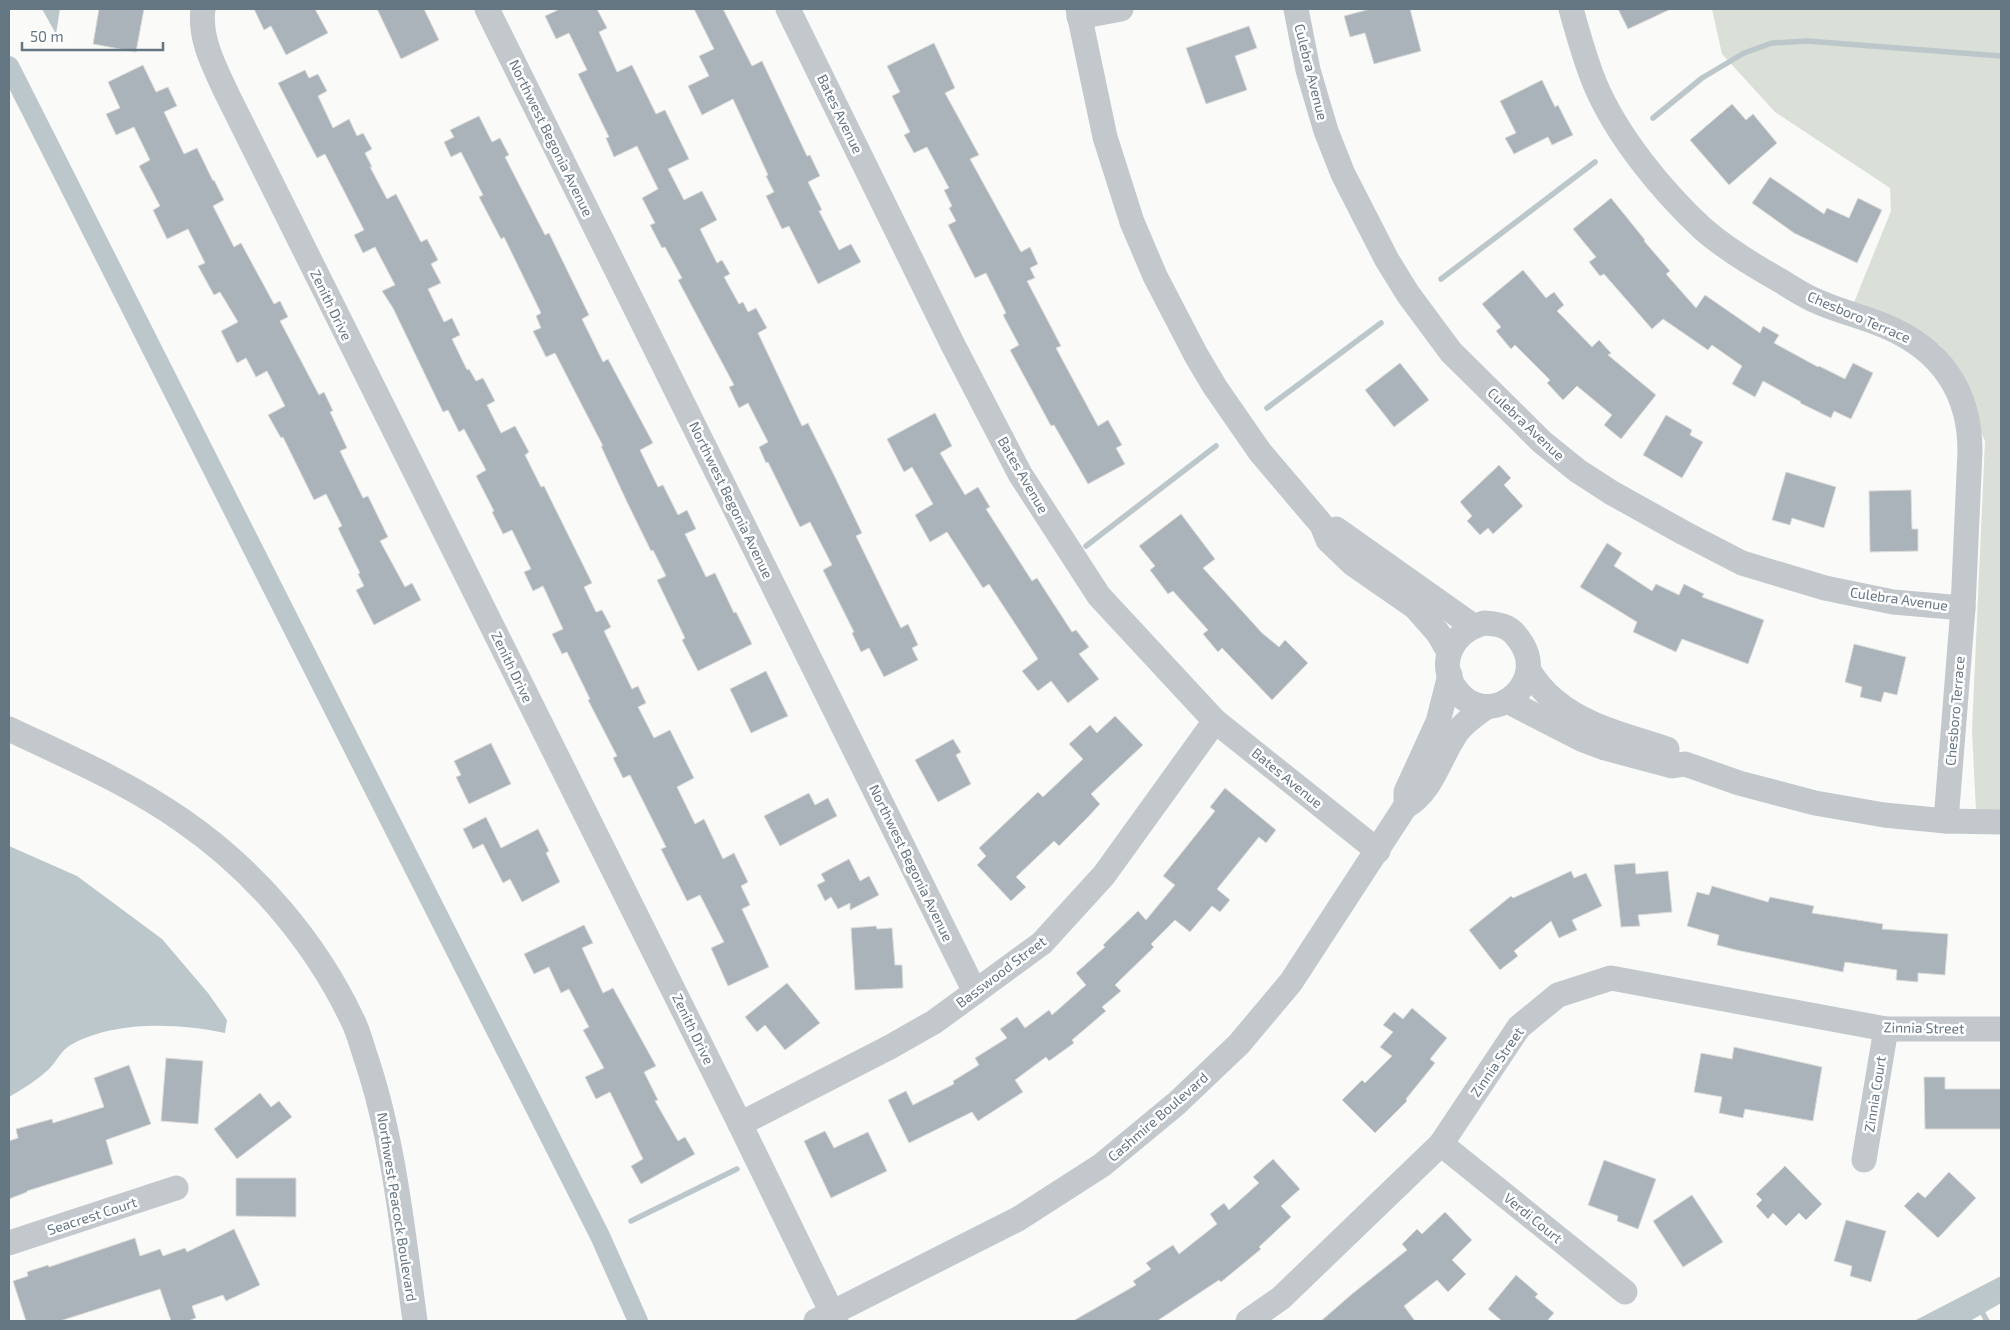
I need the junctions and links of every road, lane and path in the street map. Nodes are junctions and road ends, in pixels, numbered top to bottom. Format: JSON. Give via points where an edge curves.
{"nodes":[{"id":1,"x":203,"y":9,"type":"edge"},
{"id":2,"x":487,"y":9,"type":"edge"},
{"id":3,"x":788,"y":9,"type":"edge"},
{"id":4,"x":1121,"y":9,"type":"edge"},
{"id":5,"x":1296,"y":9,"type":"edge"},
{"id":6,"x":1571,"y":9,"type":"edge"},
{"id":7,"x":1079,"y":13,"type":"edge"},
{"id":8,"x":1322,"y":525,"type":"junction"},
{"id":9,"x":1963,"y":608,"type":"junction"},
{"id":10,"x":1473,"y":626,"type":"junction"},
{"id":11,"x":1449,"y":663,"type":"junction"},
{"id":12,"x":1529,"y":671,"type":"junction"},
{"id":13,"x":1496,"y":704,"type":"junction"},
{"id":14,"x":1215,"y":721,"type":"junction"},
{"id":15,"x":9,"y":728,"type":"edge"},
{"id":16,"x":1685,"y":764,"type":"junction"},
{"id":17,"x":1405,"y":807,"type":"junction"},
{"id":18,"x":1946,"y":821,"type":"junction"},
{"id":19,"x":2001,"y":822,"type":"edge"},
{"id":20,"x":1378,"y":851,"type":"junction"},
{"id":21,"x":975,"y":992,"type":"junction"},
{"id":22,"x":1886,"y":1028,"type":"junction"},
{"id":23,"x":2001,"y":1028,"type":"edge"},
{"id":24,"x":740,"y":1124,"type":"junction"},
{"id":25,"x":1441,"y":1144,"type":"junction"},
{"id":26,"x":1864,"y":1160,"type":"dead end"},
{"id":27,"x":176,"y":1188,"type":"dead end"},
{"id":28,"x":9,"y":1243,"type":"edge"},
{"id":29,"x":1625,"y":1292,"type":"dead end"},
{"id":30,"x":828,"y":1319,"type":"edge"},
{"id":31,"x":415,"y":1321,"type":"edge"},
{"id":32,"x":1248,"y":1321,"type":"edge"}],
"edges":[{"from":1,"to":24,"type":"street","name":"Zenith Drive","via":[[210,56],[227,94]]},
{"from":2,"to":21,"type":"street","name":"Northwest Begonia Avenue"},
{"from":3,"to":14,"type":"street","name":"Bates Avenue","via":[[1020,474],[1099,596]]},
{"from":4,"to":7,"type":"street"},
{"from":5,"to":9,"type":"street","name":"Culebra Avenue","via":[[1308,70],[1326,132],[1386,260],[1451,352],[1542,442],[1612,493],[1742,563],[1825,588],[1894,602]]},
{"from":6,"to":9,"type":"street","name":"Chesboro Terrace","via":[[1596,86],[1617,127],[1674,200],[1698,224],[1745,260],[1812,300],[1884,325],[1913,339],[1940,363],[1951,378],[1964,407],[1970,436]]},
{"from":7,"to":8,"type":"street","via":[[1105,136],[1132,222],[1155,276],[1196,356],[1216,387],[1260,452]]},
{"from":8,"to":10,"type":"street","via":[[1336,529]]},
{"from":8,"to":11,"type":"street","via":[[1328,540],[1353,564],[1427,619],[1438,633]]},
{"from":9,"to":18,"type":"street","name":"Chesboro Terrace"},
{"from":10,"to":11,"type":"street","via":[[1453,643]]},
{"from":10,"to":12,"type":"street","via":[[1494,624],[1515,633],[1524,647]]},
{"from":11,"to":13,"type":"street","via":[[1455,688],[1463,698],[1473,705]]},
{"from":11,"to":17,"type":"street","name":"Cashmire Boulevard","via":[[1438,722],[1406,792]]},
{"from":12,"to":13,"type":"street","via":[[1521,687]]},
{"from":12,"to":16,"type":"street","via":[[1555,702],[1572,713],[1600,726],[1678,752]]},
{"from":13,"to":16,"type":"street","via":[[1605,748],[1672,766]]},
{"from":13,"to":17,"type":"street","name":"Cashmire Boulevard","via":[[1468,719],[1417,801]]},
{"from":14,"to":20,"type":"street","name":"Bates Avenue"},
{"from":14,"to":21,"type":"street","name":"Basswood Street","via":[[1104,875],[1042,943]]},
{"from":15,"to":31,"type":"street","name":"Northwest Peacock Boulevard","via":[[139,793],[184,821],[233,859],[275,903],[318,959],[352,1020],[374,1081],[389,1144]]},
{"from":16,"to":18,"type":"street","via":[[1739,784],[1815,803]]},
{"from":17,"to":20,"type":"street","name":"Cashmire Boulevard"},
{"from":18,"to":19,"type":"street"},
{"from":20,"to":30,"type":"street","name":"Cashmire Boulevard","via":[[1290,982],[1239,1044],[1177,1103],[1102,1165],[1018,1219]]},
{"from":21,"to":24,"type":"street","name":"Basswood Street","via":[[934,1022],[890,1047]]},
{"from":22,"to":23,"type":"street","name":"Zinnia Street"},
{"from":22,"to":25,"type":"street","name":"Zinnia Street","via":[[1611,978],[1558,995],[1519,1027]]},
{"from":22,"to":26,"type":"street","name":"Zinnia Court"},
{"from":24,"to":30,"type":"street","name":"Zenith Drive"},
{"from":25,"to":29,"type":"street","name":"Verdi Court"},
{"from":25,"to":32,"type":"street","name":"Zinnia Street","via":[[1281,1298]]},
{"from":27,"to":28,"type":"street","name":"Seacrest Court"}]}
